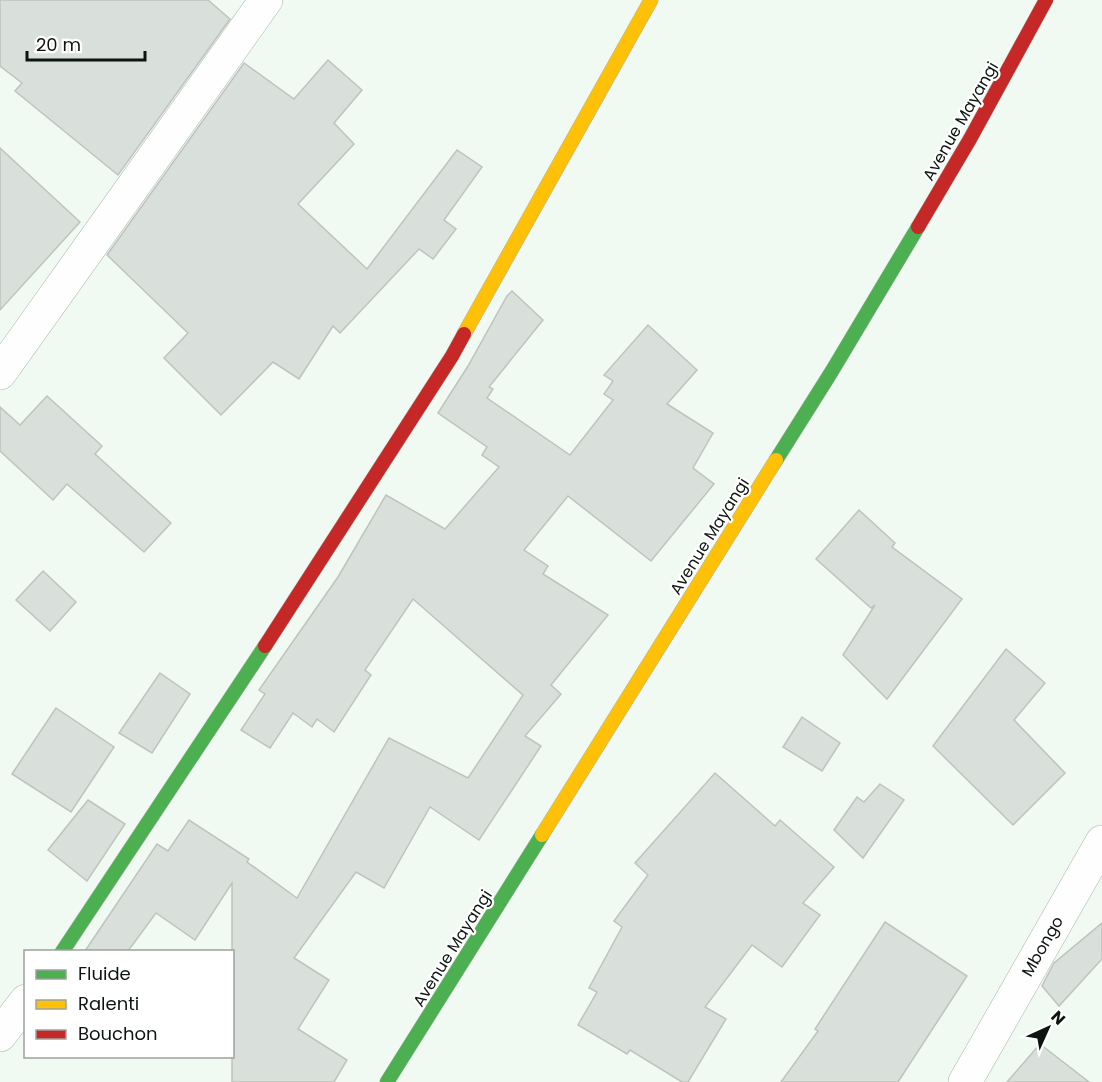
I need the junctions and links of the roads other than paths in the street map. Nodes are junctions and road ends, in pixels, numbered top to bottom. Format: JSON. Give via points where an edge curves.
{"nodes":[{"id":1,"x":266,"y":0,"type":"edge"},
{"id":2,"x":651,"y":0,"type":"edge"},
{"id":3,"x":1046,"y":0,"type":"edge"},
{"id":4,"x":0,"y":373,"type":"edge"},
{"id":5,"x":1102,"y":842,"type":"edge"},
{"id":6,"x":63,"y":950,"type":"edge"},
{"id":7,"x":24,"y":1004,"type":"edge"},
{"id":8,"x":0,"y":1035,"type":"edge"},
{"id":9,"x":387,"y":1082,"type":"edge"},
{"id":10,"x":965,"y":1082,"type":"edge"}],
"edges":[{"from":1,"to":4,"type":"street"},
{"from":2,"to":6,"type":"street","via":[[452,356]]},
{"from":3,"to":9,"type":"street","name":"Avenue Mayangi","via":[[970,139],[832,370]]},
{"from":5,"to":10,"type":"street","name":"Mbongo"},
{"from":7,"to":8,"type":"street"}]}
